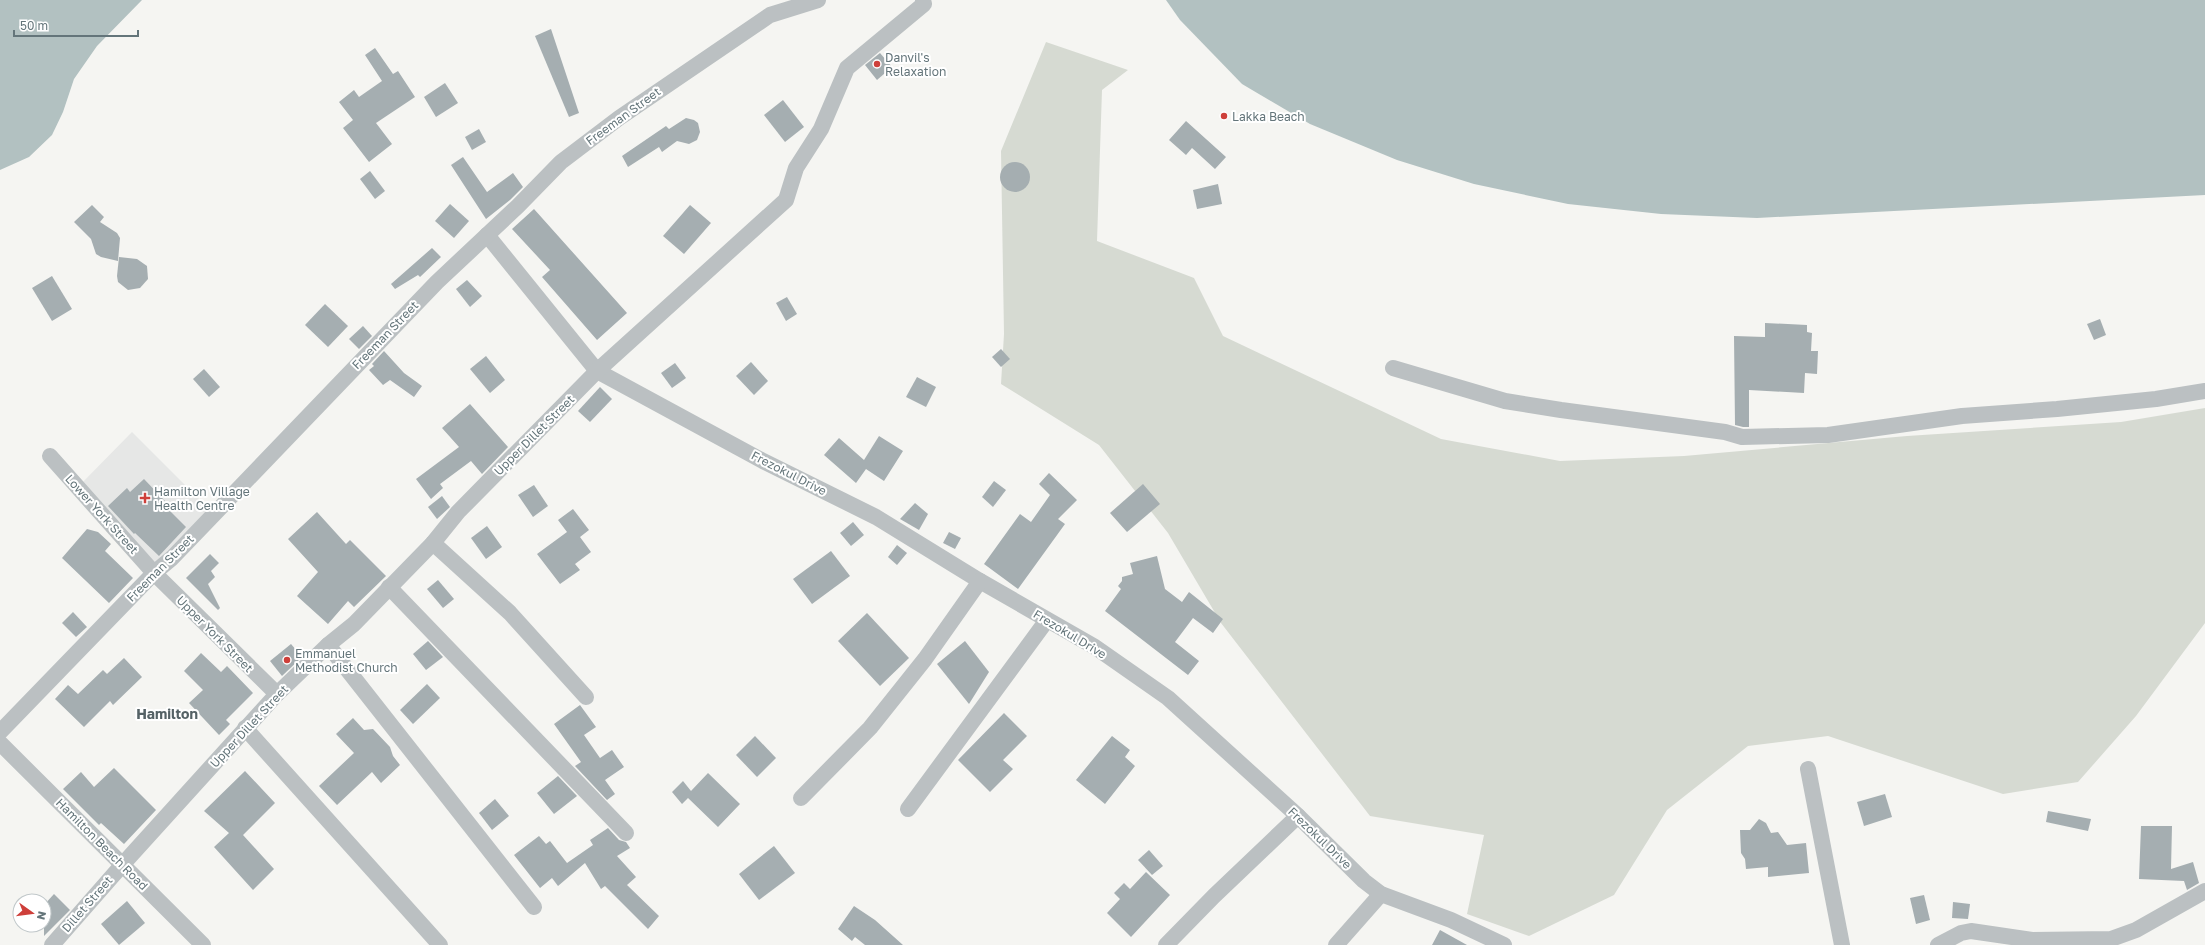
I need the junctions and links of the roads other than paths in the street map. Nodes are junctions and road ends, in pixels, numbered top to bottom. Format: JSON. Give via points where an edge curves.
{"nodes":[{"id":1,"x":818,"y":0,"type":"edge"},
{"id":2,"x":923,"y":0,"type":"edge"},
{"id":3,"x":487,"y":235,"type":"junction"},
{"id":4,"x":1393,"y":368,"type":"dead end"},
{"id":5,"x":597,"y":372,"type":"junction"},
{"id":6,"x":2205,"y":391,"type":"edge"},
{"id":7,"x":50,"y":456,"type":"dead end"},
{"id":8,"x":433,"y":543,"type":"junction"},
{"id":9,"x":154,"y":573,"type":"junction"},
{"id":10,"x":980,"y":581,"type":"junction"},
{"id":11,"x":389,"y":587,"type":"junction"},
{"id":12,"x":1047,"y":620,"type":"junction"},
{"id":13,"x":328,"y":645,"type":"junction"},
{"id":14,"x":277,"y":694,"type":"junction"},
{"id":15,"x":586,"y":697,"type":"dead end"},
{"id":16,"x":245,"y":728,"type":"junction"},
{"id":17,"x":0,"y":732,"type":"edge"},
{"id":18,"x":0,"y":744,"type":"edge"},
{"id":19,"x":1808,"y":769,"type":"dead end"},
{"id":20,"x":801,"y":798,"type":"dead end"},
{"id":21,"x":908,"y":809,"type":"dead end"},
{"id":22,"x":1298,"y":816,"type":"junction"},
{"id":23,"x":626,"y":833,"type":"dead end"},
{"id":24,"x":123,"y":864,"type":"junction"},
{"id":25,"x":2205,"y":890,"type":"edge"},
{"id":26,"x":1381,"y":894,"type":"junction"},
{"id":27,"x":534,"y":907,"type":"dead end"},
{"id":28,"x":52,"y":945,"type":"edge"},
{"id":29,"x":203,"y":945,"type":"edge"},
{"id":30,"x":440,"y":945,"type":"edge"},
{"id":31,"x":1166,"y":945,"type":"edge"},
{"id":32,"x":1336,"y":945,"type":"edge"},
{"id":33,"x":1504,"y":945,"type":"edge"},
{"id":34,"x":1842,"y":945,"type":"edge"},
{"id":35,"x":1938,"y":945,"type":"edge"}],
"edges":[{"from":1,"to":3,"type":"street","name":"Freeman Street","via":[[770,15],[619,118],[561,162]]},
{"from":2,"to":5,"type":"street","name":"Upper Dillet Street","via":[[924,4],[847,68],[821,129],[796,168],[786,200]]},
{"from":3,"to":5,"type":"street"},
{"from":3,"to":9,"type":"street","name":"Freeman Street","via":[[437,282],[172,558]]},
{"from":4,"to":6,"type":"street","via":[[1505,401],[1725,432],[1742,437],[1828,435],[1962,416],[2065,409]]},
{"from":5,"to":8,"type":"street","name":"Upper Dillet Street","via":[[458,512]]},
{"from":5,"to":10,"type":"street","name":"Frezokul Drive","via":[[763,461],[876,517]]},
{"from":7,"to":9,"type":"street","name":"Lower York Street"},
{"from":8,"to":11,"type":"street","name":"Upper Dillet Street"},
{"from":8,"to":15,"type":"street","via":[[510,613]]},
{"from":9,"to":14,"type":"street","name":"Upper York Street"},
{"from":9,"to":17,"type":"street","name":"Freeman Street"},
{"from":10,"to":12,"type":"street","name":"Frezokul Drive"},
{"from":10,"to":20,"type":"street","via":[[925,659],[870,728]]},
{"from":11,"to":13,"type":"street","name":"Upper Dillet Street","via":[[354,624]]},
{"from":11,"to":23,"type":"street"},
{"from":12,"to":21,"type":"street"},
{"from":12,"to":22,"type":"street","name":"Frezokul Drive","via":[[1094,647],[1168,698]]},
{"from":13,"to":14,"type":"street","name":"Upper Dillet Street"},
{"from":13,"to":27,"type":"street"},
{"from":14,"to":16,"type":"street","name":"Upper Dillet Street"},
{"from":16,"to":24,"type":"street","name":"Upper Dillet Street"},
{"from":16,"to":30,"type":"street"},
{"from":18,"to":24,"type":"street","name":"Hamilton Beach Road"},
{"from":19,"to":34,"type":"street"},
{"from":22,"to":26,"type":"street","name":"Frezokul Drive","via":[[1364,881]]},
{"from":22,"to":31,"type":"street"},
{"from":24,"to":28,"type":"street","name":"Dillet Street"},
{"from":24,"to":29,"type":"street","name":"Hamilton Beach Road"},
{"from":25,"to":35,"type":"street","via":[[2136,930],[2111,939],[2032,940],[1971,931]]},
{"from":26,"to":32,"type":"street"},
{"from":26,"to":33,"type":"street","name":"Frezokul Drive","via":[[1451,920]]}]}
